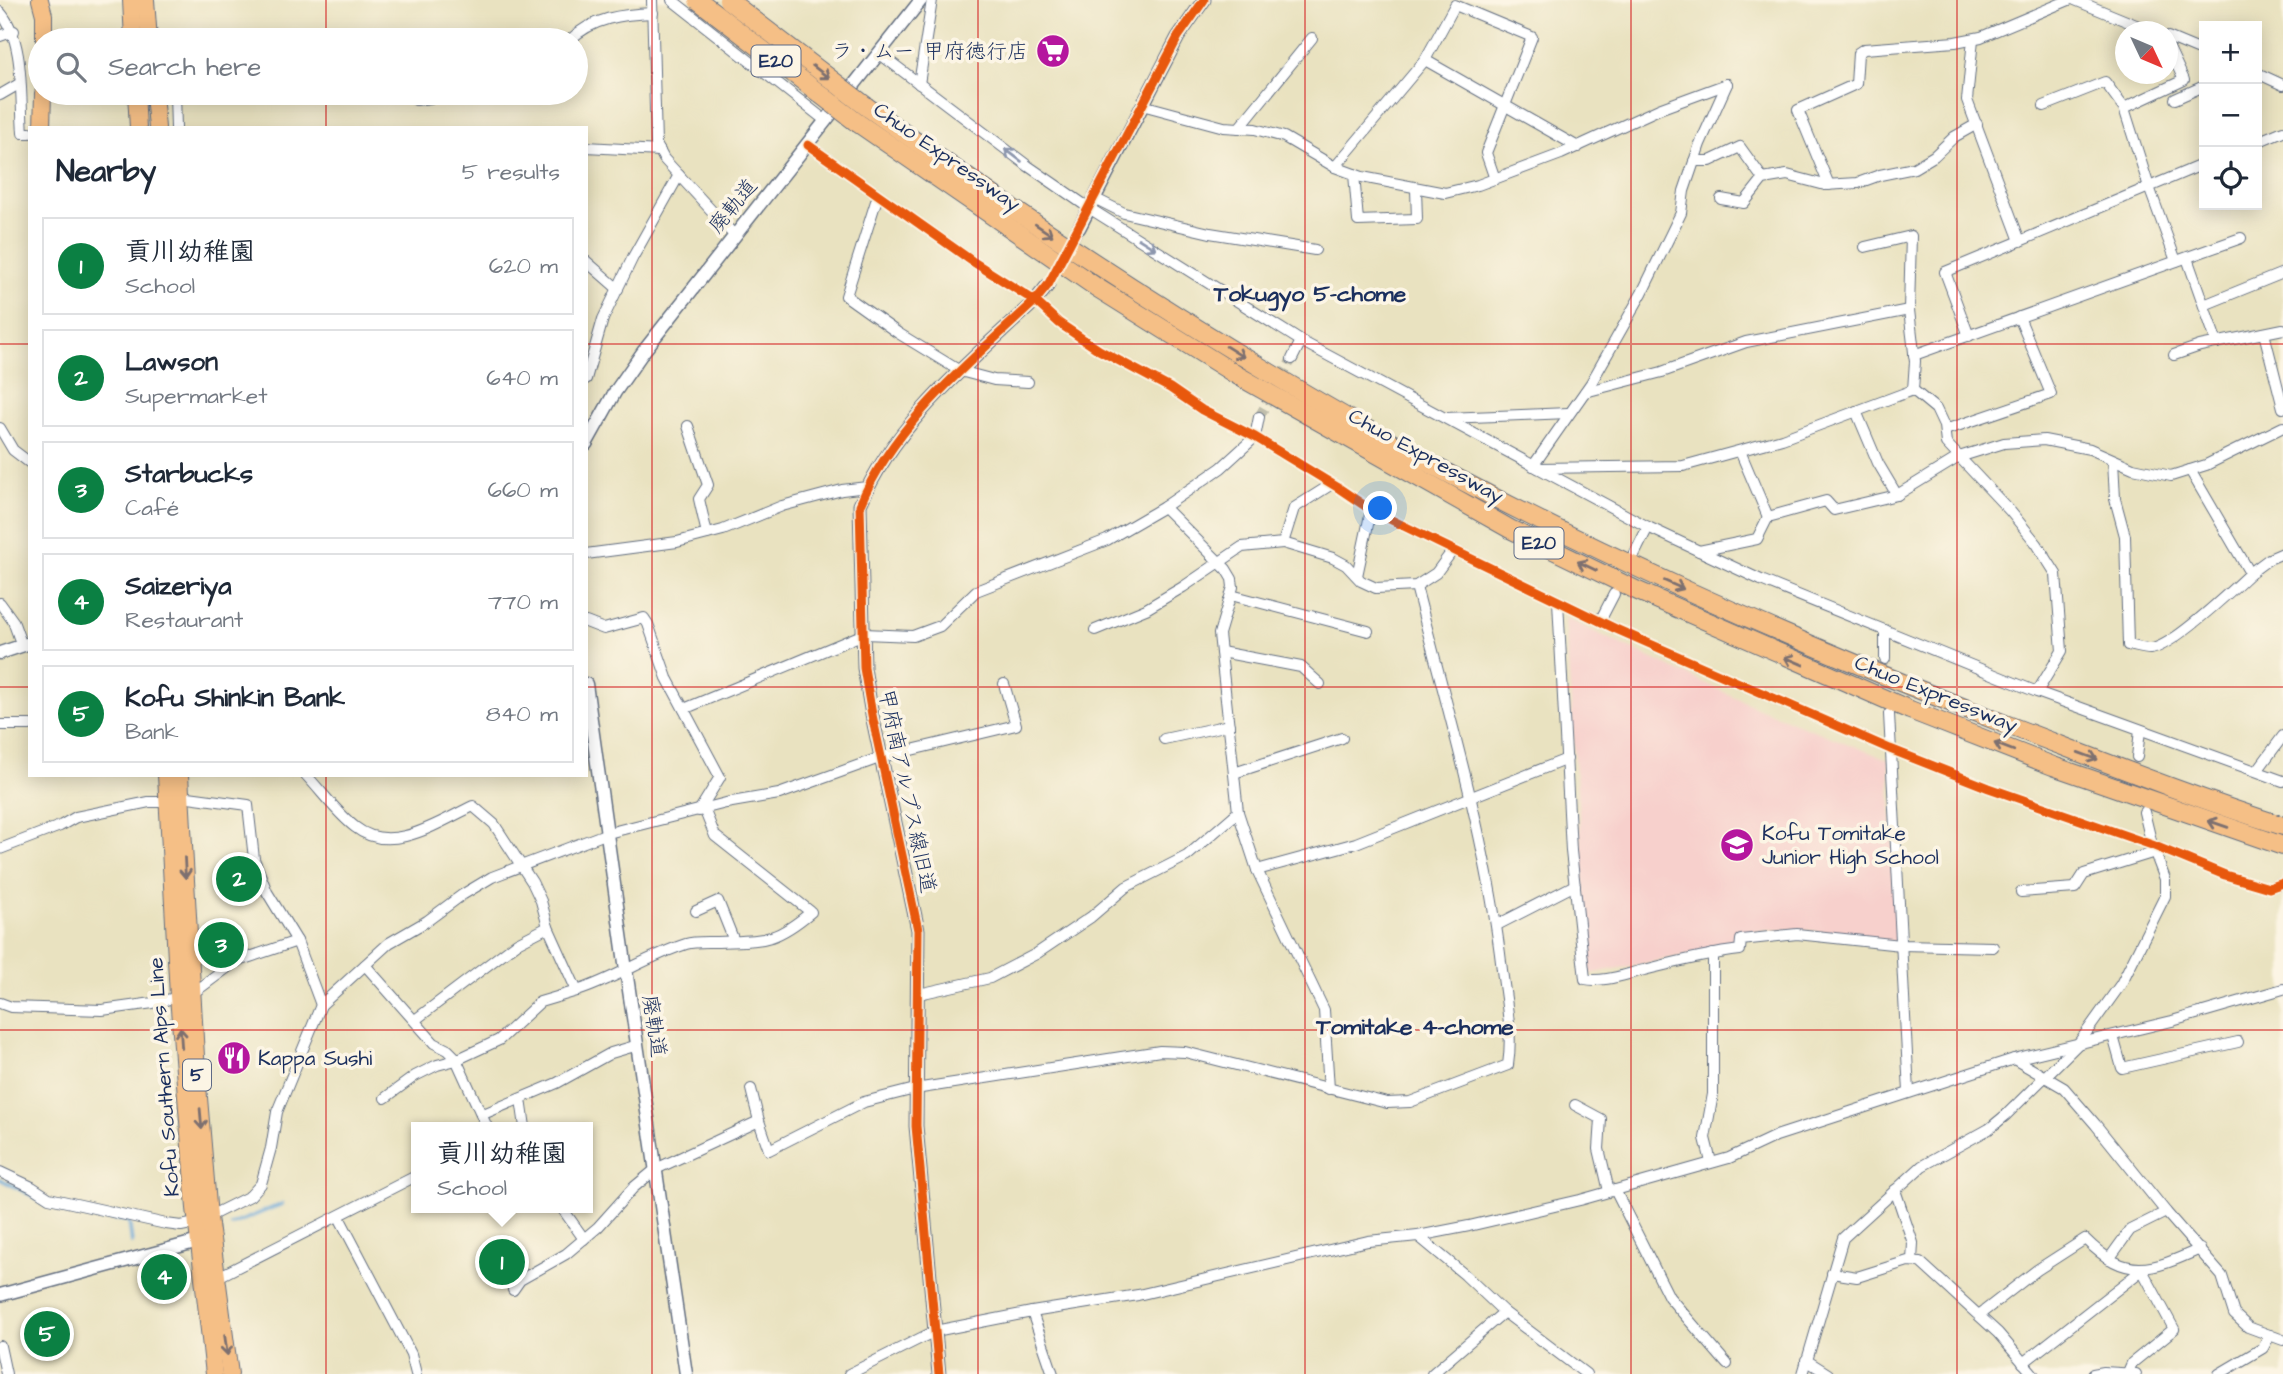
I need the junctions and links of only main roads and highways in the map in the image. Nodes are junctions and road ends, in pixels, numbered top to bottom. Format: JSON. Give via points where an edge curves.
{"nodes":[{"id":1,"x":40,"y":0,"type":"edge"},
{"id":2,"x":51,"y":0,"type":"edge"},
{"id":3,"x":131,"y":0,"type":"edge"},
{"id":4,"x":146,"y":0,"type":"edge"},
{"id":5,"x":698,"y":0,"type":"edge"},
{"id":6,"x":728,"y":0,"type":"edge"},
{"id":7,"x":44,"y":20,"type":"junction"},
{"id":8,"x":44,"y":28,"type":"edge"},
{"id":9,"x":133,"y":28,"type":"edge"},
{"id":10,"x":148,"y":28,"type":"edge"},
{"id":11,"x":43,"y":105,"type":"edge"},
{"id":12,"x":137,"y":105,"type":"edge"},
{"id":13,"x":155,"y":105,"type":"edge"},
{"id":14,"x":42,"y":126,"type":"edge"},
{"id":15,"x":138,"y":126,"type":"edge"},
{"id":16,"x":157,"y":126,"type":"edge"},
{"id":17,"x":167,"y":777,"type":"edge"},
{"id":18,"x":180,"y":777,"type":"edge"},
{"id":19,"x":174,"y":799,"type":"junction"},
{"id":20,"x":2283,"y":826,"type":"edge"},
{"id":21,"x":2283,"y":846,"type":"edge"},
{"id":22,"x":205,"y":1239,"type":"junction"},
{"id":23,"x":214,"y":1374,"type":"edge"},
{"id":24,"x":230,"y":1374,"type":"edge"}],
"edges":[{"from":1,"to":7,"type":"main road"},
{"from":2,"to":7,"type":"main road"},
{"from":3,"to":9,"type":"main road"},
{"from":4,"to":10,"type":"main road"},
{"from":21,"to":5,"type":"highway","name":"Chuo Expressway","number":"E20","one_way":true,"bridge":true,"via":[[2053,766],[1910,710],[1650,597],[1510,530],[1258,387],[1108,295],[855,121]]},
{"from":6,"to":20,"type":"highway","name":"Chuo Expressway","number":"E20","one_way":true,"bridge":true,"via":[[867,107],[1106,272],[1381,437],[1646,573],[1779,632],[2065,747]]},
{"from":7,"to":8,"type":"main road"},
{"from":11,"to":14,"type":"main road"},
{"from":12,"to":15,"type":"main road"},
{"from":13,"to":16,"type":"main road"},
{"from":17,"to":19,"type":"main road","name":"Kofu Southern Alps Line","number":"5"},
{"from":18,"to":19,"type":"main road","name":"Kofu Southern Alps Line","number":"5"},
{"from":19,"to":22,"type":"main road","name":"Kofu Southern Alps Line","number":"5"},
{"from":22,"to":23,"type":"main road","name":"Kofu Southern Alps Line","number":"5"},
{"from":22,"to":24,"type":"main road","name":"Kofu Southern Alps Line","number":"5","one_way":true,"via":[[218,1277]]}]}
